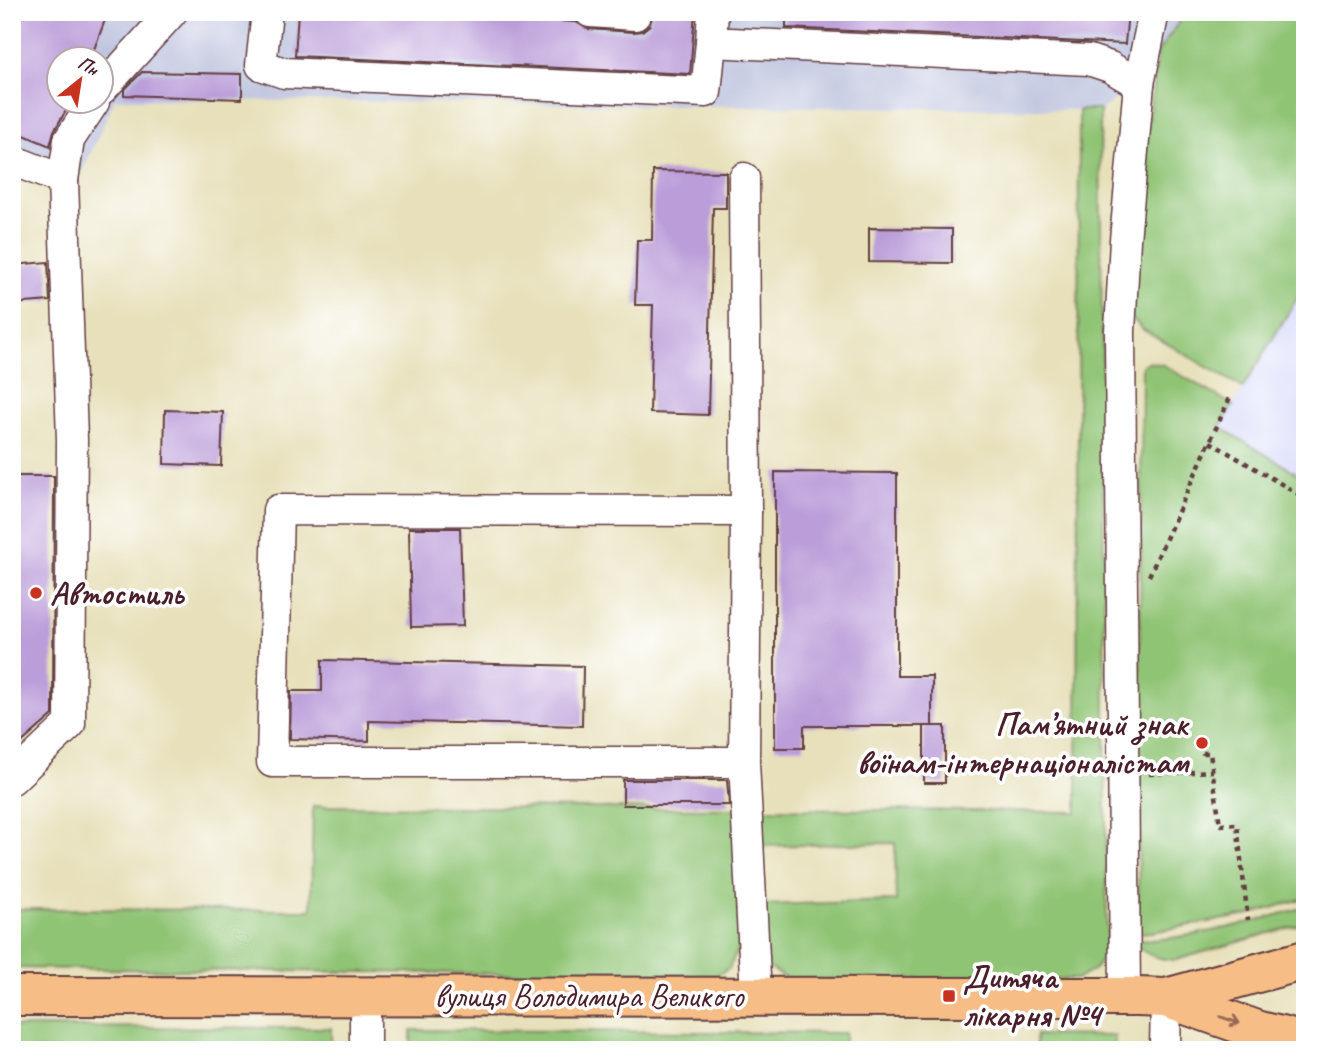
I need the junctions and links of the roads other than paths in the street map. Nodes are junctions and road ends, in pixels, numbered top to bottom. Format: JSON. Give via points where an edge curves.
{"nodes":[{"id":1,"x":172,"y":12,"type":"edge"},
{"id":2,"x":267,"y":12,"type":"edge"},
{"id":3,"x":590,"y":12,"type":"edge"},
{"id":4,"x":635,"y":12,"type":"edge"},
{"id":5,"x":713,"y":12,"type":"edge"},
{"id":6,"x":1154,"y":12,"type":"edge"},
{"id":7,"x":711,"y":42,"type":"junction"},
{"id":8,"x":116,"y":74,"type":"edge"},
{"id":9,"x":1139,"y":84,"type":"junction"},
{"id":10,"x":85,"y":116,"type":"edge"},
{"id":11,"x":12,"y":160,"type":"edge"},
{"id":12,"x":744,"y":178,"type":"dead end"},
{"id":13,"x":63,"y":180,"type":"junction"},
{"id":14,"x":746,"y":511,"type":"junction"},
{"id":15,"x":744,"y":762,"type":"junction"},
{"id":16,"x":12,"y":779,"type":"edge"},
{"id":17,"x":1305,"y":960,"type":"edge"},
{"id":18,"x":12,"y":996,"type":"edge"},
{"id":19,"x":365,"y":996,"type":"junction"},
{"id":20,"x":756,"y":996,"type":"junction"},
{"id":21,"x":1125,"y":997,"type":"junction"},
{"id":22,"x":1166,"y":998,"type":"junction"},
{"id":23,"x":1305,"y":1042,"type":"edge"},
{"id":24,"x":365,"y":1050,"type":"edge"},
{"id":25,"x":1165,"y":1050,"type":"edge"}],
"edges":[{"from":1,"to":8,"type":"street"},
{"from":2,"to":7,"type":"street","via":[[261,65],[284,73],[706,92]]},
{"from":3,"to":4,"type":"street"},
{"from":5,"to":7,"type":"street"},
{"from":6,"to":9,"type":"street"},
{"from":7,"to":9,"type":"street","via":[[1089,60]]},
{"from":9,"to":21,"type":"street","via":[[1120,331]]},
{"from":10,"to":13,"type":"street","via":[[69,140]]},
{"from":11,"to":13,"type":"street"},
{"from":12,"to":14,"type":"street"},
{"from":13,"to":16,"type":"street","via":[[72,439],[71,724]]},
{"from":14,"to":15,"type":"street"},
{"from":14,"to":15,"type":"street","via":[[278,510],[272,762]]},
{"from":15,"to":20,"type":"street"},
{"from":17,"to":22,"type":"main road"},
{"from":18,"to":19,"type":"main road","name":"вулиця Володимира Великого"},
{"from":19,"to":20,"type":"main road","name":"вулиця Володимира Великого"},
{"from":19,"to":24,"type":"street"},
{"from":20,"to":21,"type":"main road","name":"вулиця Володимира Великого"},
{"from":21,"to":22,"type":"main road","name":"вулиця Володимира Великого"},
{"from":22,"to":23,"type":"main road","one_way":true},
{"from":22,"to":25,"type":"street"}]}
